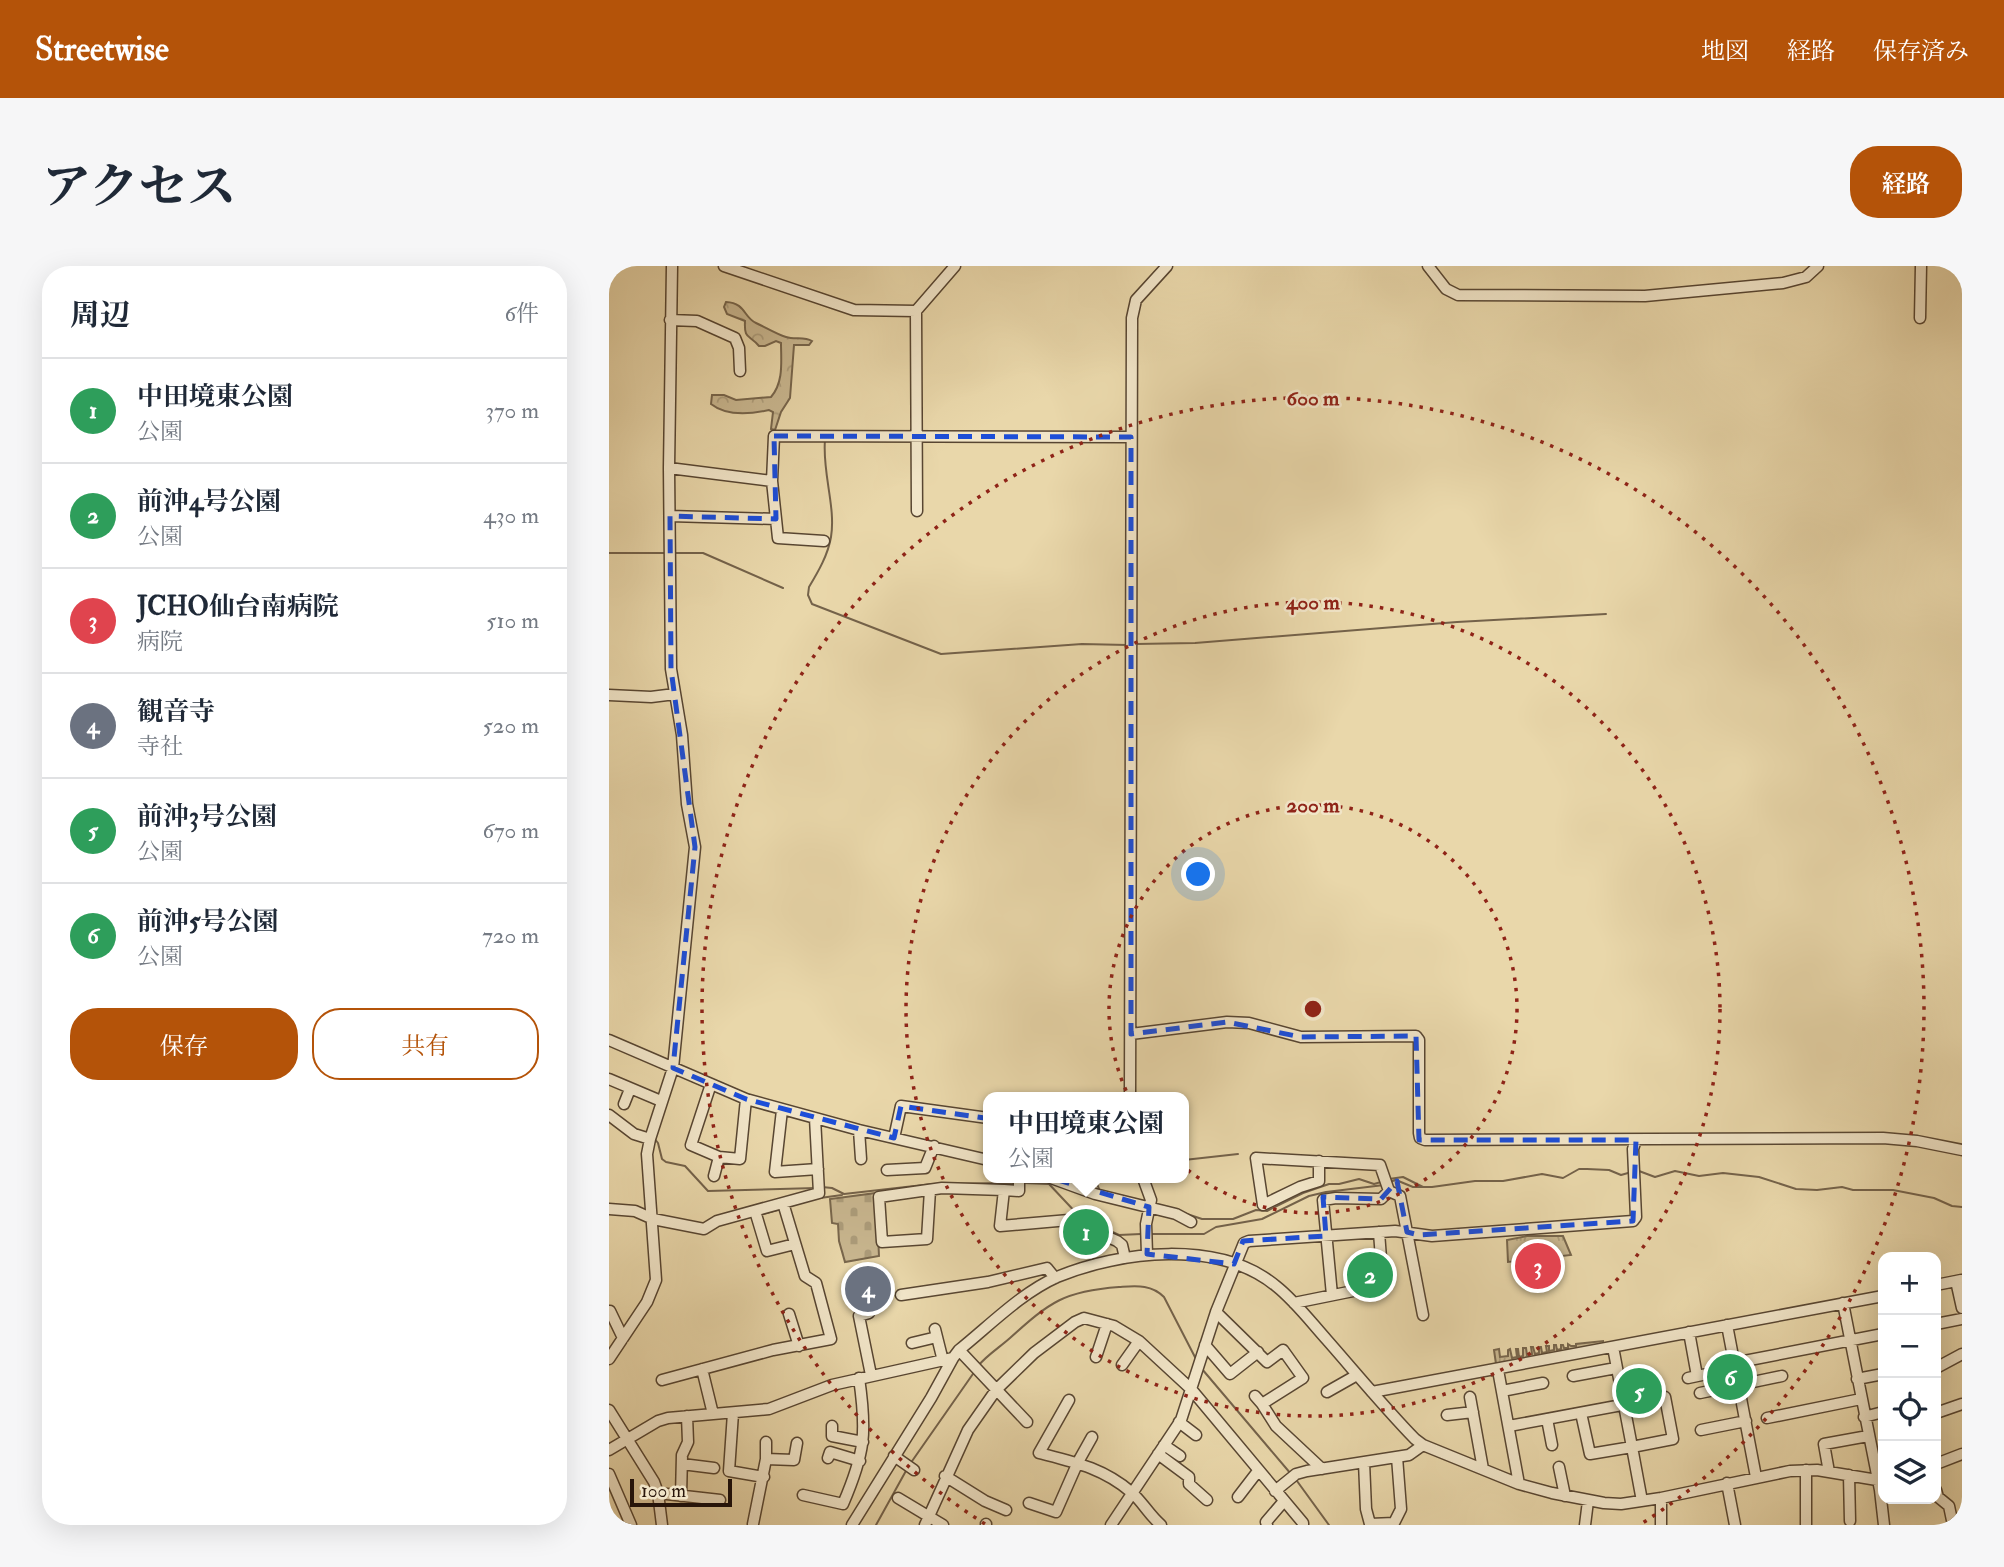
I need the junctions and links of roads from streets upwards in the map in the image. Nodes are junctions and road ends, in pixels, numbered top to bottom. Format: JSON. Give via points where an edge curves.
{"nodes":[{"id":1,"x":672,"y":266,"type":"edge"},
{"id":2,"x":724,"y":266,"type":"edge"},
{"id":3,"x":955,"y":266,"type":"edge"},
{"id":4,"x":1167,"y":266,"type":"edge"},
{"id":5,"x":1428,"y":266,"type":"edge"},
{"id":6,"x":1818,"y":266,"type":"edge"},
{"id":7,"x":1921,"y":266,"type":"edge"},
{"id":8,"x":916,"y":311,"type":"junction"},
{"id":9,"x":1920,"y":318,"type":"dead end"},
{"id":10,"x":670,"y":320,"type":"junction"},
{"id":11,"x":740,"y":371,"type":"dead end"},
{"id":12,"x":1131,"y":437,"type":"junction"},
{"id":13,"x":917,"y":438,"type":"junction"},
{"id":14,"x":669,"y":468,"type":"junction"},
{"id":15,"x":772,"y":481,"type":"junction"},
{"id":16,"x":917,"y":511,"type":"dead end"},
{"id":17,"x":670,"y":516,"type":"junction"},
{"id":18,"x":776,"y":519,"type":"junction"},
{"id":19,"x":824,"y":541,"type":"dead end"},
{"id":20,"x":675,"y":694,"type":"junction"},
{"id":21,"x":609,"y":695,"type":"edge"},
{"id":22,"x":1131,"y":1034,"type":"junction"},
{"id":23,"x":609,"y":1040,"type":"edge"},
{"id":24,"x":673,"y":1068,"type":"junction"},
{"id":25,"x":609,"y":1079,"type":"edge"},
{"id":26,"x":711,"y":1084,"type":"junction"},
{"id":27,"x":630,"y":1089,"type":"junction"},
{"id":28,"x":1130,"y":1092,"type":"edge"},
{"id":29,"x":746,"y":1099,"type":"junction"},
{"id":30,"x":661,"y":1101,"type":"junction"},
{"id":31,"x":624,"y":1104,"type":"dead end"},
{"id":32,"x":782,"y":1110,"type":"junction"},
{"id":33,"x":609,"y":1115,"type":"edge"},
{"id":34,"x":983,"y":1117,"type":"edge"},
{"id":35,"x":815,"y":1118,"type":"junction"},
{"id":36,"x":859,"y":1130,"type":"junction"},
{"id":37,"x":650,"y":1138,"type":"junction"},
{"id":38,"x":894,"y":1138,"type":"junction"},
{"id":39,"x":1636,"y":1140,"type":"junction"},
{"id":40,"x":934,"y":1146,"type":"junction"},
{"id":41,"x":1962,"y":1150,"type":"edge"},
{"id":42,"x":719,"y":1157,"type":"junction"},
{"id":43,"x":861,"y":1159,"type":"dead end"},
{"id":44,"x":983,"y":1159,"type":"edge"},
{"id":45,"x":1319,"y":1161,"type":"junction"},
{"id":46,"x":818,"y":1169,"type":"junction"},
{"id":47,"x":887,"y":1170,"type":"dead end"},
{"id":48,"x":714,"y":1176,"type":"dead end"},
{"id":49,"x":1019,"y":1183,"type":"edge"},
{"id":50,"x":1065,"y":1183,"type":"edge"},
{"id":51,"x":1145,"y":1183,"type":"edge"},
{"id":52,"x":1386,"y":1186,"type":"junction"},
{"id":53,"x":930,"y":1190,"type":"junction"},
{"id":54,"x":1004,"y":1190,"type":"junction"},
{"id":55,"x":784,"y":1206,"type":"junction"},
{"id":56,"x":1149,"y":1207,"type":"junction"},
{"id":57,"x":609,"y":1209,"type":"edge"},
{"id":58,"x":756,"y":1214,"type":"junction"},
{"id":59,"x":653,"y":1219,"type":"junction"},
{"id":60,"x":1191,"y":1222,"type":"dead end"},
{"id":61,"x":1378,"y":1232,"type":"junction"},
{"id":62,"x":1407,"y":1232,"type":"junction"},
{"id":63,"x":1326,"y":1236,"type":"junction"},
{"id":64,"x":795,"y":1244,"type":"junction"},
{"id":65,"x":1147,"y":1254,"type":"junction"},
{"id":66,"x":1125,"y":1258,"type":"junction"},
{"id":67,"x":1234,"y":1264,"type":"junction"},
{"id":68,"x":1055,"y":1278,"type":"junction"},
{"id":69,"x":1959,"y":1280,"type":"edge"},
{"id":70,"x":1941,"y":1284,"type":"edge"},
{"id":71,"x":901,"y":1295,"type":"dead end"},
{"id":72,"x":1332,"y":1295,"type":"junction"},
{"id":73,"x":1878,"y":1297,"type":"edge"},
{"id":74,"x":1294,"y":1303,"type":"junction"},
{"id":75,"x":1843,"y":1303,"type":"junction"},
{"id":76,"x":1962,"y":1308,"type":"edge"},
{"id":77,"x":610,"y":1311,"type":"edge"},
{"id":78,"x":1216,"y":1312,"type":"junction"},
{"id":79,"x":869,"y":1313,"type":"dead end"},
{"id":80,"x":789,"y":1314,"type":"dead end"},
{"id":81,"x":1423,"y":1315,"type":"dead end"},
{"id":82,"x":1962,"y":1320,"type":"edge"},
{"id":83,"x":1941,"y":1323,"type":"edge"},
{"id":84,"x":1107,"y":1324,"type":"junction"},
{"id":85,"x":1727,"y":1325,"type":"junction"},
{"id":86,"x":1689,"y":1332,"type":"junction"},
{"id":87,"x":1878,"y":1335,"type":"edge"},
{"id":88,"x":623,"y":1338,"type":"junction"},
{"id":89,"x":1139,"y":1341,"type":"junction"},
{"id":90,"x":1850,"y":1341,"type":"junction"},
{"id":91,"x":912,"y":1343,"type":"dead end"},
{"id":92,"x":1205,"y":1345,"type":"junction"},
{"id":93,"x":799,"y":1346,"type":"junction"},
{"id":94,"x":1613,"y":1347,"type":"junction"},
{"id":95,"x":1258,"y":1352,"type":"junction"},
{"id":96,"x":1962,"y":1354,"type":"edge"},
{"id":97,"x":952,"y":1356,"type":"junction"},
{"id":98,"x":1096,"y":1357,"type":"dead end"},
{"id":99,"x":609,"y":1359,"type":"edge"},
{"id":100,"x":1734,"y":1363,"type":"junction"},
{"id":101,"x":1122,"y":1365,"type":"dead end"},
{"id":102,"x":1941,"y":1365,"type":"edge"},
{"id":103,"x":1616,"y":1368,"type":"junction"},
{"id":104,"x":702,"y":1369,"type":"junction"},
{"id":105,"x":1498,"y":1370,"type":"junction"},
{"id":106,"x":1721,"y":1371,"type":"dead end"},
{"id":107,"x":871,"y":1375,"type":"junction"},
{"id":108,"x":1357,"y":1375,"type":"junction"},
{"id":109,"x":1878,"y":1375,"type":"edge"},
{"id":110,"x":1573,"y":1376,"type":"dead end"},
{"id":111,"x":1782,"y":1376,"type":"dead end"},
{"id":112,"x":859,"y":1378,"type":"junction"},
{"id":113,"x":1857,"y":1379,"type":"junction"},
{"id":114,"x":661,"y":1380,"type":"dead end"},
{"id":115,"x":1543,"y":1383,"type":"dead end"},
{"id":116,"x":1739,"y":1385,"type":"junction"},
{"id":117,"x":996,"y":1390,"type":"junction"},
{"id":118,"x":1191,"y":1390,"type":"junction"},
{"id":119,"x":1502,"y":1391,"type":"junction"},
{"id":120,"x":1327,"y":1392,"type":"dead end"},
{"id":121,"x":1372,"y":1392,"type":"junction"},
{"id":122,"x":1700,"y":1393,"type":"dead end"},
{"id":123,"x":1255,"y":1396,"type":"dead end"},
{"id":124,"x":1470,"y":1397,"type":"dead end"},
{"id":125,"x":1861,"y":1399,"type":"junction"},
{"id":126,"x":1069,"y":1400,"type":"dead end"},
{"id":127,"x":1262,"y":1404,"type":"junction"},
{"id":128,"x":1962,"y":1404,"type":"edge"},
{"id":129,"x":1623,"y":1405,"type":"junction"},
{"id":130,"x":609,"y":1410,"type":"edge"},
{"id":131,"x":1941,"y":1411,"type":"edge"},
{"id":132,"x":733,"y":1412,"type":"junction"},
{"id":133,"x":1473,"y":1412,"type":"junction"},
{"id":134,"x":1581,"y":1413,"type":"junction"},
{"id":135,"x":1878,"y":1413,"type":"edge"},
{"id":136,"x":713,"y":1414,"type":"junction"},
{"id":137,"x":1447,"y":1415,"type":"dead end"},
{"id":138,"x":687,"y":1416,"type":"junction"},
{"id":139,"x":1864,"y":1417,"type":"junction"},
{"id":140,"x":1767,"y":1418,"type":"dead end"},
{"id":141,"x":1547,"y":1419,"type":"junction"},
{"id":142,"x":1746,"y":1421,"type":"junction"},
{"id":143,"x":1027,"y":1422,"type":"dead end"},
{"id":144,"x":1179,"y":1422,"type":"junction"},
{"id":145,"x":832,"y":1426,"type":"dead end"},
{"id":146,"x":1509,"y":1426,"type":"junction"},
{"id":147,"x":1701,"y":1430,"type":"dead end"},
{"id":148,"x":1196,"y":1435,"type":"dead end"},
{"id":149,"x":1868,"y":1436,"type":"junction"},
{"id":150,"x":1092,"y":1437,"type":"dead end"},
{"id":151,"x":627,"y":1440,"type":"junction"},
{"id":152,"x":766,"y":1442,"type":"dead end"},
{"id":153,"x":797,"y":1443,"type":"dead end"},
{"id":154,"x":863,"y":1443,"type":"junction"},
{"id":155,"x":1423,"y":1445,"type":"junction"},
{"id":156,"x":1552,"y":1445,"type":"dead end"},
{"id":157,"x":1632,"y":1447,"type":"junction"},
{"id":158,"x":1161,"y":1449,"type":"junction"},
{"id":159,"x":609,"y":1450,"type":"edge"},
{"id":160,"x":1962,"y":1454,"type":"edge"},
{"id":161,"x":894,"y":1456,"type":"junction"},
{"id":162,"x":1180,"y":1456,"type":"dead end"},
{"id":163,"x":1397,"y":1457,"type":"junction"},
{"id":164,"x":828,"y":1458,"type":"dead end"},
{"id":165,"x":767,"y":1459,"type":"junction"},
{"id":166,"x":860,"y":1461,"type":"junction"},
{"id":167,"x":1078,"y":1462,"type":"junction"},
{"id":168,"x":1364,"y":1462,"type":"junction"},
{"id":169,"x":1941,"y":1462,"type":"edge"},
{"id":170,"x":682,"y":1464,"type":"junction"},
{"id":171,"x":1559,"y":1466,"type":"dead end"},
{"id":172,"x":714,"y":1468,"type":"dead end"},
{"id":173,"x":1322,"y":1469,"type":"junction"},
{"id":174,"x":1483,"y":1469,"type":"junction"},
{"id":175,"x":914,"y":1470,"type":"dead end"},
{"id":176,"x":1806,"y":1470,"type":"junction"},
{"id":177,"x":1258,"y":1471,"type":"junction"},
{"id":178,"x":1829,"y":1472,"type":"junction"},
{"id":179,"x":1878,"y":1472,"type":"edge"},
{"id":180,"x":609,"y":1474,"type":"edge"},
{"id":181,"x":1849,"y":1475,"type":"junction"},
{"id":182,"x":945,"y":1476,"type":"junction"},
{"id":183,"x":764,"y":1477,"type":"junction"},
{"id":184,"x":1756,"y":1477,"type":"junction"},
{"id":185,"x":1878,"y":1479,"type":"edge"},
{"id":186,"x":1727,"y":1483,"type":"junction"},
{"id":187,"x":1520,"y":1484,"type":"junction"},
{"id":188,"x":1275,"y":1492,"type":"junction"},
{"id":189,"x":658,"y":1493,"type":"junction"},
{"id":190,"x":1133,"y":1493,"type":"junction"},
{"id":191,"x":803,"y":1495,"type":"dead end"},
{"id":192,"x":681,"y":1496,"type":"junction"},
{"id":193,"x":1565,"y":1496,"type":"junction"},
{"id":194,"x":898,"y":1497,"type":"dead end"},
{"id":195,"x":1238,"y":1497,"type":"dead end"},
{"id":196,"x":1661,"y":1498,"type":"junction"},
{"id":197,"x":1941,"y":1499,"type":"edge"},
{"id":198,"x":720,"y":1500,"type":"dead end"},
{"id":199,"x":1207,"y":1500,"type":"dead end"},
{"id":200,"x":1588,"y":1501,"type":"junction"},
{"id":201,"x":1642,"y":1501,"type":"junction"},
{"id":202,"x":1284,"y":1502,"type":"junction"},
{"id":203,"x":1029,"y":1503,"type":"dead end"},
{"id":204,"x":1882,"y":1504,"type":"edge"},
{"id":205,"x":1006,"y":1510,"type":"dead end"},
{"id":206,"x":927,"y":1521,"type":"edge"},
{"id":207,"x":1149,"y":1521,"type":"edge"},
{"id":208,"x":1850,"y":1521,"type":"dead end"},
{"id":209,"x":631,"y":1525,"type":"edge"},
{"id":210,"x":662,"y":1525,"type":"edge"},
{"id":211,"x":754,"y":1525,"type":"edge"},
{"id":212,"x":852,"y":1525,"type":"edge"},
{"id":213,"x":943,"y":1525,"type":"edge"},
{"id":214,"x":1111,"y":1525,"type":"edge"},
{"id":215,"x":1161,"y":1525,"type":"edge"},
{"id":216,"x":1268,"y":1525,"type":"edge"},
{"id":217,"x":1303,"y":1525,"type":"edge"},
{"id":218,"x":1585,"y":1525,"type":"edge"},
{"id":219,"x":1661,"y":1525,"type":"edge"},
{"id":220,"x":1735,"y":1525,"type":"edge"},
{"id":221,"x":1806,"y":1525,"type":"edge"},
{"id":222,"x":1884,"y":1525,"type":"edge"},
{"id":223,"x":1953,"y":1525,"type":"edge"}],
"edges":[{"from":1,"to":10,"type":"street"},
{"from":2,"to":8,"type":"street","via":[[854,310]]},
{"from":3,"to":8,"type":"street"},
{"from":4,"to":12,"type":"street","via":[[1143,290],[1133,309]]},
{"from":5,"to":6,"type":"street","via":[[1446,289],[1458,295],[1623,296],[1783,284],[1806,277]]},
{"from":7,"to":9,"type":"street"},
{"from":8,"to":13,"type":"street"},
{"from":10,"to":11,"type":"street","via":[[697,321],[735,338]]},
{"from":10,"to":14,"type":"street"},
{"from":12,"to":13,"type":"street"},
{"from":12,"to":22,"type":"street"},
{"from":13,"to":15,"type":"street","via":[[774,436]]},
{"from":13,"to":16,"type":"street"},
{"from":14,"to":15,"type":"street"},
{"from":14,"to":17,"type":"street"},
{"from":15,"to":18,"type":"street"},
{"from":17,"to":18,"type":"street"},
{"from":17,"to":20,"type":"street"},
{"from":18,"to":19,"type":"street","via":[[778,538]]},
{"from":20,"to":21,"type":"street"},
{"from":20,"to":24,"type":"street","via":[[695,847]]},
{"from":22,"to":28,"type":"street"},
{"from":22,"to":39,"type":"street","via":[[1227,1022],[1301,1037],[1416,1037],[1420,1138]]},
{"from":23,"to":24,"type":"street"},
{"from":24,"to":26,"type":"street"},
{"from":24,"to":30,"type":"street"},
{"from":25,"to":27,"type":"street"},
{"from":26,"to":29,"type":"street"},
{"from":26,"to":42,"type":"street","via":[[691,1144]]},
{"from":27,"to":30,"type":"street"},
{"from":27,"to":31,"type":"street"},
{"from":29,"to":32,"type":"street"},
{"from":29,"to":42,"type":"street","via":[[740,1159]]},
{"from":30,"to":37,"type":"street"},
{"from":32,"to":35,"type":"street"},
{"from":32,"to":46,"type":"street","via":[[775,1172]]},
{"from":33,"to":37,"type":"street","via":[[634,1134]]},
{"from":34,"to":38,"type":"street","via":[[901,1106]]},
{"from":35,"to":36,"type":"street"},
{"from":35,"to":46,"type":"street"},
{"from":36,"to":38,"type":"street"},
{"from":36,"to":43,"type":"street"},
{"from":37,"to":59,"type":"street","via":[[647,1154]]},
{"from":38,"to":40,"type":"street"},
{"from":39,"to":41,"type":"street","via":[[1883,1138]]},
{"from":39,"to":62,"type":"street","via":[[1633,1221],[1432,1236]]},
{"from":40,"to":44,"type":"street"},
{"from":40,"to":47,"type":"street","via":[[925,1168]]},
{"from":42,"to":48,"type":"street"},
{"from":45,"to":45,"type":"street","via":[[1256,1158],[1263,1205],[1319,1181]]},
{"from":45,"to":52,"type":"street","via":[[1380,1166]]},
{"from":46,"to":55,"type":"street","via":[[819,1194]]},
{"from":49,"to":54,"type":"street","via":[[1019,1191]]},
{"from":50,"to":56,"type":"street"},
{"from":51,"to":56,"type":"street"},
{"from":52,"to":62,"type":"street","via":[[1400,1196]]},
{"from":52,"to":63,"type":"street","via":[[1381,1199],[1324,1200]]},
{"from":53,"to":53,"type":"street","via":[[879,1197],[882,1242],[927,1239]]},
{"from":53,"to":54,"type":"street"},
{"from":54,"to":66,"type":"street","via":[[1000,1226],[1069,1220],[1118,1241]]},
{"from":55,"to":58,"type":"street"},
{"from":55,"to":64,"type":"street"},
{"from":56,"to":60,"type":"street"},
{"from":56,"to":65,"type":"street"},
{"from":57,"to":59,"type":"street","via":[[635,1211]]},
{"from":58,"to":59,"type":"street","via":[[717,1221],[704,1229]]},
{"from":58,"to":64,"type":"street","via":[[767,1251]]},
{"from":59,"to":88,"type":"street","via":[[656,1280]]},
{"from":61,"to":62,"type":"street"},
{"from":61,"to":63,"type":"street"},
{"from":61,"to":72,"type":"street","via":[[1383,1285]]},
{"from":62,"to":81,"type":"street"},
{"from":63,"to":67,"type":"street","via":[[1249,1241]]},
{"from":63,"to":72,"type":"street"},
{"from":64,"to":93,"type":"street","via":[[805,1276],[816,1283],[831,1339]]},
{"from":65,"to":66,"type":"street"},
{"from":65,"to":67,"type":"street","via":[[1212,1257]]},
{"from":66,"to":68,"type":"street"},
{"from":67,"to":74,"type":"street","via":[[1263,1277]]},
{"from":67,"to":78,"type":"street"},
{"from":68,"to":71,"type":"street","via":[[1047,1268]]},
{"from":68,"to":97,"type":"street"},
{"from":69,"to":70,"type":"street"},
{"from":69,"to":76,"type":"street"},
{"from":72,"to":74,"type":"street"},
{"from":73,"to":75,"type":"street"},
{"from":74,"to":108,"type":"street"},
{"from":75,"to":85,"type":"street"},
{"from":75,"to":90,"type":"street"},
{"from":77,"to":88,"type":"street"},
{"from":78,"to":92,"type":"street"},
{"from":78,"to":95,"type":"street"},
{"from":79,"to":107,"type":"street","via":[[859,1316]]},
{"from":80,"to":93,"type":"street"},
{"from":82,"to":83,"type":"street"},
{"from":84,"to":89,"type":"street"},
{"from":84,"to":98,"type":"street"},
{"from":84,"to":117,"type":"street","via":[[1084,1318],[1075,1322]]},
{"from":85,"to":86,"type":"street"},
{"from":85,"to":100,"type":"street"},
{"from":86,"to":94,"type":"street"},
{"from":86,"to":106,"type":"street","via":[[1693,1377]]},
{"from":87,"to":90,"type":"street"},
{"from":88,"to":99,"type":"street"},
{"from":89,"to":101,"type":"street"},
{"from":89,"to":118,"type":"street"},
{"from":90,"to":100,"type":"street"},
{"from":90,"to":113,"type":"street"},
{"from":91,"to":97,"type":"street","via":[[936,1333]]},
{"from":92,"to":95,"type":"street","via":[[1230,1374]]},
{"from":92,"to":118,"type":"street"},
{"from":93,"to":104,"type":"street"},
{"from":94,"to":103,"type":"street"},
{"from":94,"to":105,"type":"street"},
{"from":95,"to":127,"type":"street","via":[[1267,1362],[1283,1350],[1303,1378]]},
{"from":96,"to":102,"type":"street"},
{"from":97,"to":107,"type":"street"},
{"from":97,"to":117,"type":"street","via":[[973,1363]]},
{"from":97,"to":161,"type":"street"},
{"from":100,"to":116,"type":"street"},
{"from":103,"to":110,"type":"street"},
{"from":103,"to":129,"type":"street"},
{"from":104,"to":114,"type":"street"},
{"from":104,"to":136,"type":"street"},
{"from":105,"to":119,"type":"street"},
{"from":105,"to":121,"type":"street"},
{"from":107,"to":112,"type":"street"},
{"from":108,"to":120,"type":"street"},
{"from":108,"to":121,"type":"street"},
{"from":109,"to":113,"type":"street"},
{"from":111,"to":116,"type":"street"},
{"from":112,"to":132,"type":"street","via":[[769,1409]]},
{"from":112,"to":154,"type":"street"},
{"from":113,"to":125,"type":"street"},
{"from":115,"to":119,"type":"street"},
{"from":116,"to":122,"type":"street"},
{"from":116,"to":142,"type":"street"},
{"from":117,"to":143,"type":"street"},
{"from":117,"to":182,"type":"street","via":[[968,1430]]},
{"from":118,"to":144,"type":"street"},
{"from":118,"to":177,"type":"street"},
{"from":119,"to":146,"type":"street"},
{"from":121,"to":155,"type":"street"},
{"from":123,"to":127,"type":"street"},
{"from":124,"to":133,"type":"street"},
{"from":125,"to":139,"type":"street"},
{"from":125,"to":140,"type":"street"},
{"from":126,"to":167,"type":"street","via":[[1039,1453]]},
{"from":127,"to":173,"type":"street","via":[[1276,1426]]},
{"from":128,"to":131,"type":"street"},
{"from":129,"to":134,"type":"street"},
{"from":129,"to":157,"type":"street"},
{"from":129,"to":157,"type":"street","via":[[1665,1397],[1673,1439]]},
{"from":130,"to":151,"type":"street"},
{"from":132,"to":136,"type":"street"},
{"from":132,"to":183,"type":"street","via":[[729,1471]]},
{"from":133,"to":137,"type":"street"},
{"from":133,"to":174,"type":"street"},
{"from":134,"to":141,"type":"street"},
{"from":134,"to":157,"type":"street","via":[[1590,1454]]},
{"from":135,"to":139,"type":"street"},
{"from":136,"to":138,"type":"street"},
{"from":138,"to":151,"type":"street","via":[[658,1421]]},
{"from":138,"to":170,"type":"street","via":[[688,1442]]},
{"from":139,"to":149,"type":"street"},
{"from":141,"to":146,"type":"street"},
{"from":141,"to":156,"type":"street"},
{"from":142,"to":147,"type":"street"},
{"from":142,"to":184,"type":"street"},
{"from":144,"to":148,"type":"street"},
{"from":144,"to":158,"type":"street"},
{"from":145,"to":154,"type":"street","via":[[832,1436]]},
{"from":146,"to":187,"type":"street"},
{"from":149,"to":178,"type":"street","via":[[1824,1444]]},
{"from":149,"to":179,"type":"street"},
{"from":150,"to":167,"type":"street"},
{"from":151,"to":159,"type":"street"},
{"from":151,"to":189,"type":"street"},
{"from":152,"to":165,"type":"street"},
{"from":153,"to":165,"type":"street","via":[[795,1460]]},
{"from":154,"to":166,"type":"street"},
{"from":155,"to":163,"type":"street"},
{"from":155,"to":174,"type":"street"},
{"from":157,"to":201,"type":"street"},
{"from":158,"to":162,"type":"street"},
{"from":158,"to":190,"type":"street"},
{"from":158,"to":199,"type":"street"},
{"from":160,"to":169,"type":"street"},
{"from":161,"to":175,"type":"street"},
{"from":161,"to":212,"type":"street"},
{"from":163,"to":168,"type":"street"},
{"from":163,"to":168,"type":"street","via":[[1401,1509],[1394,1523],[1370,1524]]},
{"from":164,"to":166,"type":"street","via":[[830,1452]]},
{"from":165,"to":183,"type":"street"},
{"from":166,"to":191,"type":"street","via":[[842,1504]]},
{"from":167,"to":190,"type":"street"},
{"from":167,"to":203,"type":"street","via":[[1056,1512]]},
{"from":168,"to":173,"type":"street"},
{"from":170,"to":172,"type":"street"},
{"from":170,"to":192,"type":"street"},
{"from":171,"to":193,"type":"street"},
{"from":173,"to":188,"type":"street","via":[[1293,1477]]},
{"from":174,"to":187,"type":"street"},
{"from":176,"to":178,"type":"street"},
{"from":176,"to":184,"type":"street"},
{"from":176,"to":221,"type":"street"},
{"from":177,"to":188,"type":"street"},
{"from":177,"to":195,"type":"street"},
{"from":178,"to":181,"type":"street"},
{"from":180,"to":209,"type":"street"},
{"from":181,"to":185,"type":"street"},
{"from":181,"to":208,"type":"street"},
{"from":182,"to":205,"type":"street"},
{"from":182,"to":206,"type":"street"},
{"from":183,"to":211,"type":"street"},
{"from":184,"to":186,"type":"street"},
{"from":186,"to":196,"type":"street"},
{"from":186,"to":220,"type":"street"},
{"from":187,"to":193,"type":"street"},
{"from":188,"to":202,"type":"street"},
{"from":189,"to":192,"type":"street"},
{"from":189,"to":210,"type":"street"},
{"from":190,"to":207,"type":"street"},
{"from":190,"to":214,"type":"street"},
{"from":192,"to":198,"type":"street"},
{"from":193,"to":200,"type":"street"},
{"from":194,"to":206,"type":"street"},
{"from":196,"to":201,"type":"street"},
{"from":196,"to":219,"type":"street"},
{"from":197,"to":223,"type":"street","via":[[1949,1506]]},
{"from":200,"to":201,"type":"street"},
{"from":200,"to":218,"type":"street"},
{"from":202,"to":216,"type":"street"},
{"from":202,"to":217,"type":"street"},
{"from":204,"to":222,"type":"street"},
{"from":206,"to":213,"type":"street"},
{"from":207,"to":215,"type":"street"}]}
